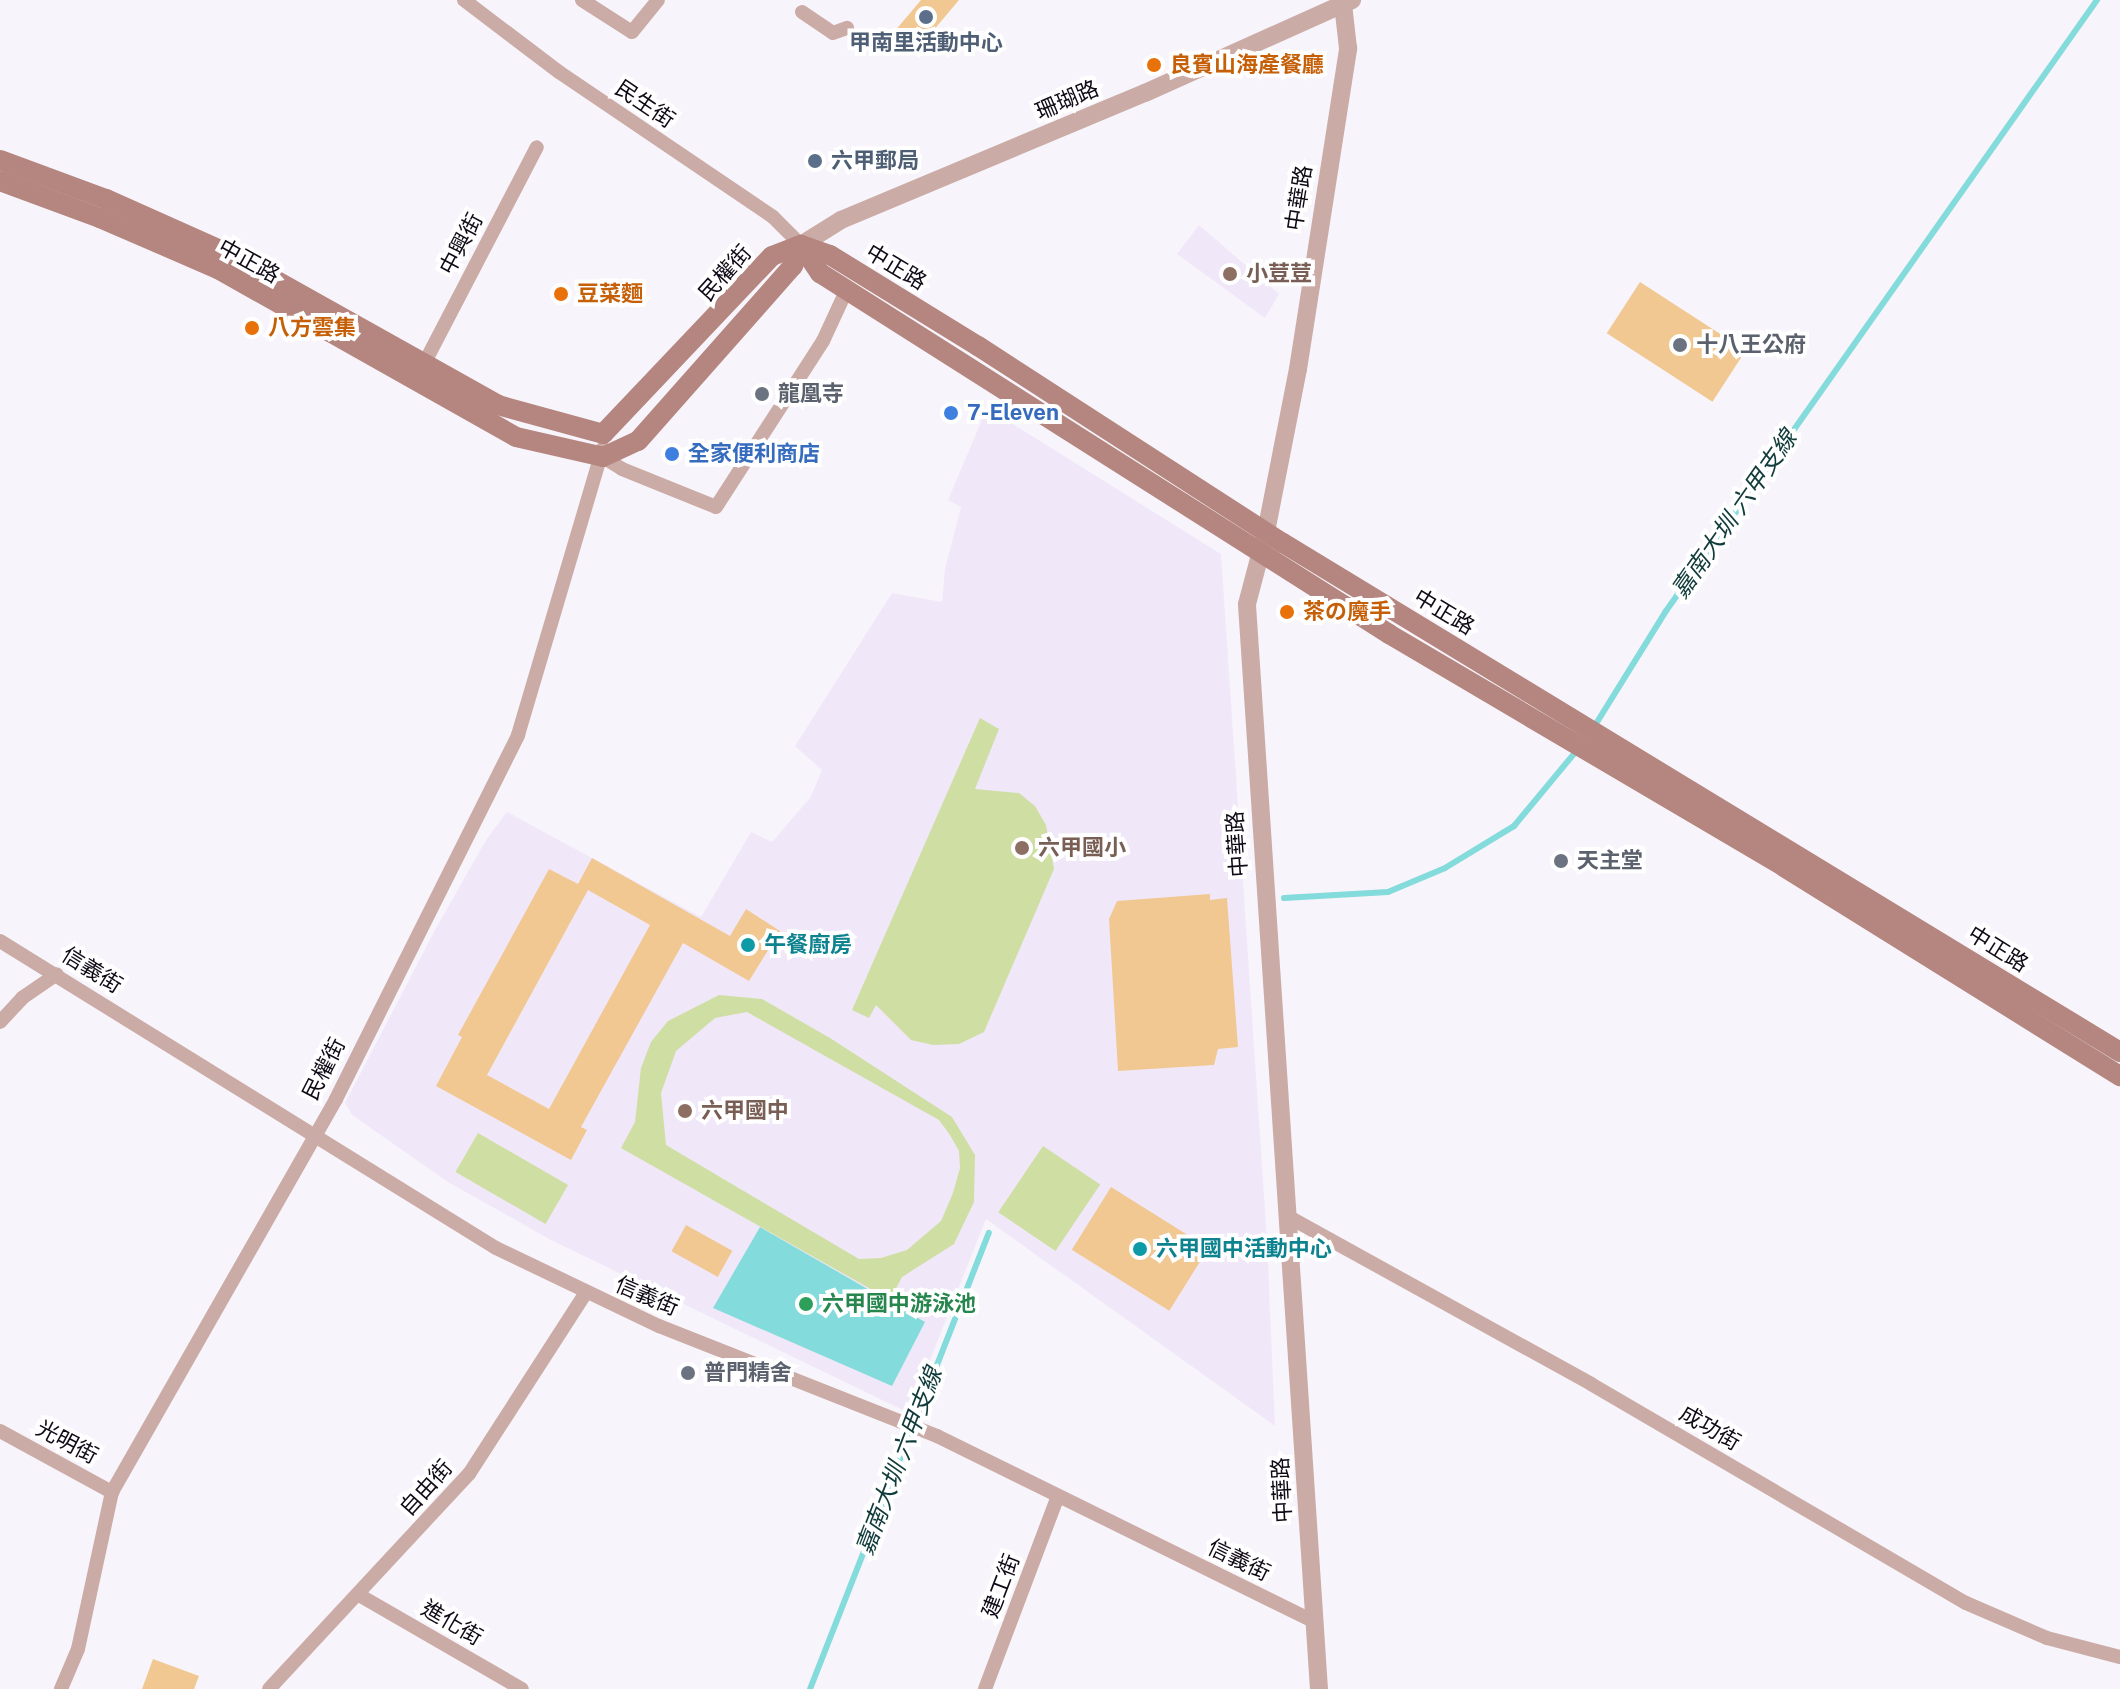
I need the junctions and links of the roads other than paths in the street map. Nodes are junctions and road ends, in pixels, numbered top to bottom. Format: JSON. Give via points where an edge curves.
{"nodes":[{"id":1,"x":464,"y":0,"type":"edge"},
{"id":2,"x":582,"y":0,"type":"edge"},
{"id":3,"x":658,"y":0,"type":"edge"},
{"id":4,"x":1345,"y":1,"type":"edge"},
{"id":5,"x":802,"y":12,"type":"dead end"},
{"id":6,"x":847,"y":28,"type":"dead end"},
{"id":7,"x":537,"y":147,"type":"dead end"},
{"id":8,"x":0,"y":160,"type":"edge"},
{"id":9,"x":0,"y":181,"type":"edge"},
{"id":10,"x":801,"y":245,"type":"junction"},
{"id":11,"x":847,"y":289,"type":"junction"},
{"id":12,"x":425,"y":362,"type":"junction"},
{"id":13,"x":603,"y":434,"type":"junction"},
{"id":14,"x":603,"y":457,"type":"junction"},
{"id":15,"x":1266,"y":532,"type":"junction"},
{"id":16,"x":1261,"y":552,"type":"junction"},
{"id":17,"x":0,"y":941,"type":"edge"},
{"id":18,"x":57,"y":974,"type":"junction"},
{"id":19,"x":0,"y":1022,"type":"edge"},
{"id":20,"x":2120,"y":1052,"type":"edge"},
{"id":21,"x":2120,"y":1076,"type":"edge"},
{"id":22,"x":316,"y":1135,"type":"junction"},
{"id":23,"x":1287,"y":1216,"type":"junction"},
{"id":24,"x":585,"y":1294,"type":"junction"},
{"id":25,"x":0,"y":1431,"type":"edge"},
{"id":26,"x":112,"y":1492,"type":"junction"},
{"id":27,"x":1057,"y":1498,"type":"junction"},
{"id":28,"x":359,"y":1595,"type":"junction"},
{"id":29,"x":1313,"y":1621,"type":"junction"},
{"id":30,"x":2120,"y":1657,"type":"edge"},
{"id":31,"x":61,"y":1689,"type":"edge"},
{"id":32,"x":269,"y":1689,"type":"edge"},
{"id":33,"x":522,"y":1689,"type":"edge"},
{"id":34,"x":985,"y":1689,"type":"edge"},
{"id":35,"x":1319,"y":1689,"type":"edge"}],
"edges":[{"from":1,"to":10,"type":"street","name":"民生街","via":[[559,72],[773,217]]},
{"from":2,"to":3,"type":"street","via":[[632,32]]},
{"from":4,"to":10,"type":"street","name":"珊瑚路","via":[[1145,93],[841,220]]},
{"from":4,"to":15,"type":"street","name":"中華路","via":[[1348,48],[1298,369]]},
{"from":5,"to":6,"type":"street","via":[[833,33]]},
{"from":7,"to":12,"type":"street","name":"中興街"},
{"from":8,"to":12,"type":"main road","name":"中正路","via":[[223,251]]},
{"from":9,"to":14,"type":"main road","name":"中正路","via":[[218,269],[516,437]]},
{"from":10,"to":11,"type":"main road","name":"中正路","via":[[820,273]]},
{"from":10,"to":13,"type":"main road","name":"民權街","via":[[772,256]]},
{"from":10,"to":14,"type":"main road","name":"民權街","via":[[793,266],[638,441]]},
{"from":10,"to":15,"type":"main road","name":"中正路","via":[[830,255],[978,346]]},
{"from":11,"to":14,"type":"street","name":"中正路","via":[[809,365],[716,507]]},
{"from":11,"to":16,"type":"main road","name":"中正路"},
{"from":12,"to":13,"type":"main road","name":"中正路","via":[[498,405]]},
{"from":13,"to":14,"type":"street","name":"民權街"},
{"from":14,"to":22,"type":"street","name":"民權街","via":[[518,735]]},
{"from":15,"to":16,"type":"street","name":"中華路"},
{"from":15,"to":20,"type":"main road","name":"中正路"},
{"from":16,"to":21,"type":"main road","name":"中正路"},
{"from":16,"to":23,"type":"street","name":"中華路","via":[[1247,604]]},
{"from":17,"to":18,"type":"street","name":"信義街"},
{"from":18,"to":19,"type":"street","via":[[22,998]]},
{"from":18,"to":22,"type":"street","name":"信義街"},
{"from":22,"to":24,"type":"street","name":"信義街","via":[[496,1248]]},
{"from":22,"to":26,"type":"street","name":"民權街"},
{"from":23,"to":29,"type":"street","name":"中華路"},
{"from":23,"to":30,"type":"street","name":"成功街","via":[[1591,1384],[1966,1603],[2047,1638]]},
{"from":24,"to":27,"type":"street","name":"信義街","via":[[937,1436]]},
{"from":24,"to":28,"type":"street","name":"自由街","via":[[469,1474]]},
{"from":25,"to":26,"type":"street","name":"光明街"},
{"from":26,"to":31,"type":"street","name":"民權街","via":[[78,1649]]},
{"from":27,"to":29,"type":"street","name":"信義街"},
{"from":27,"to":34,"type":"street","name":"建工街"},
{"from":28,"to":32,"type":"street","name":"自由街"},
{"from":28,"to":33,"type":"street","name":"進化街"},
{"from":29,"to":35,"type":"street","name":"中華路"}]}
